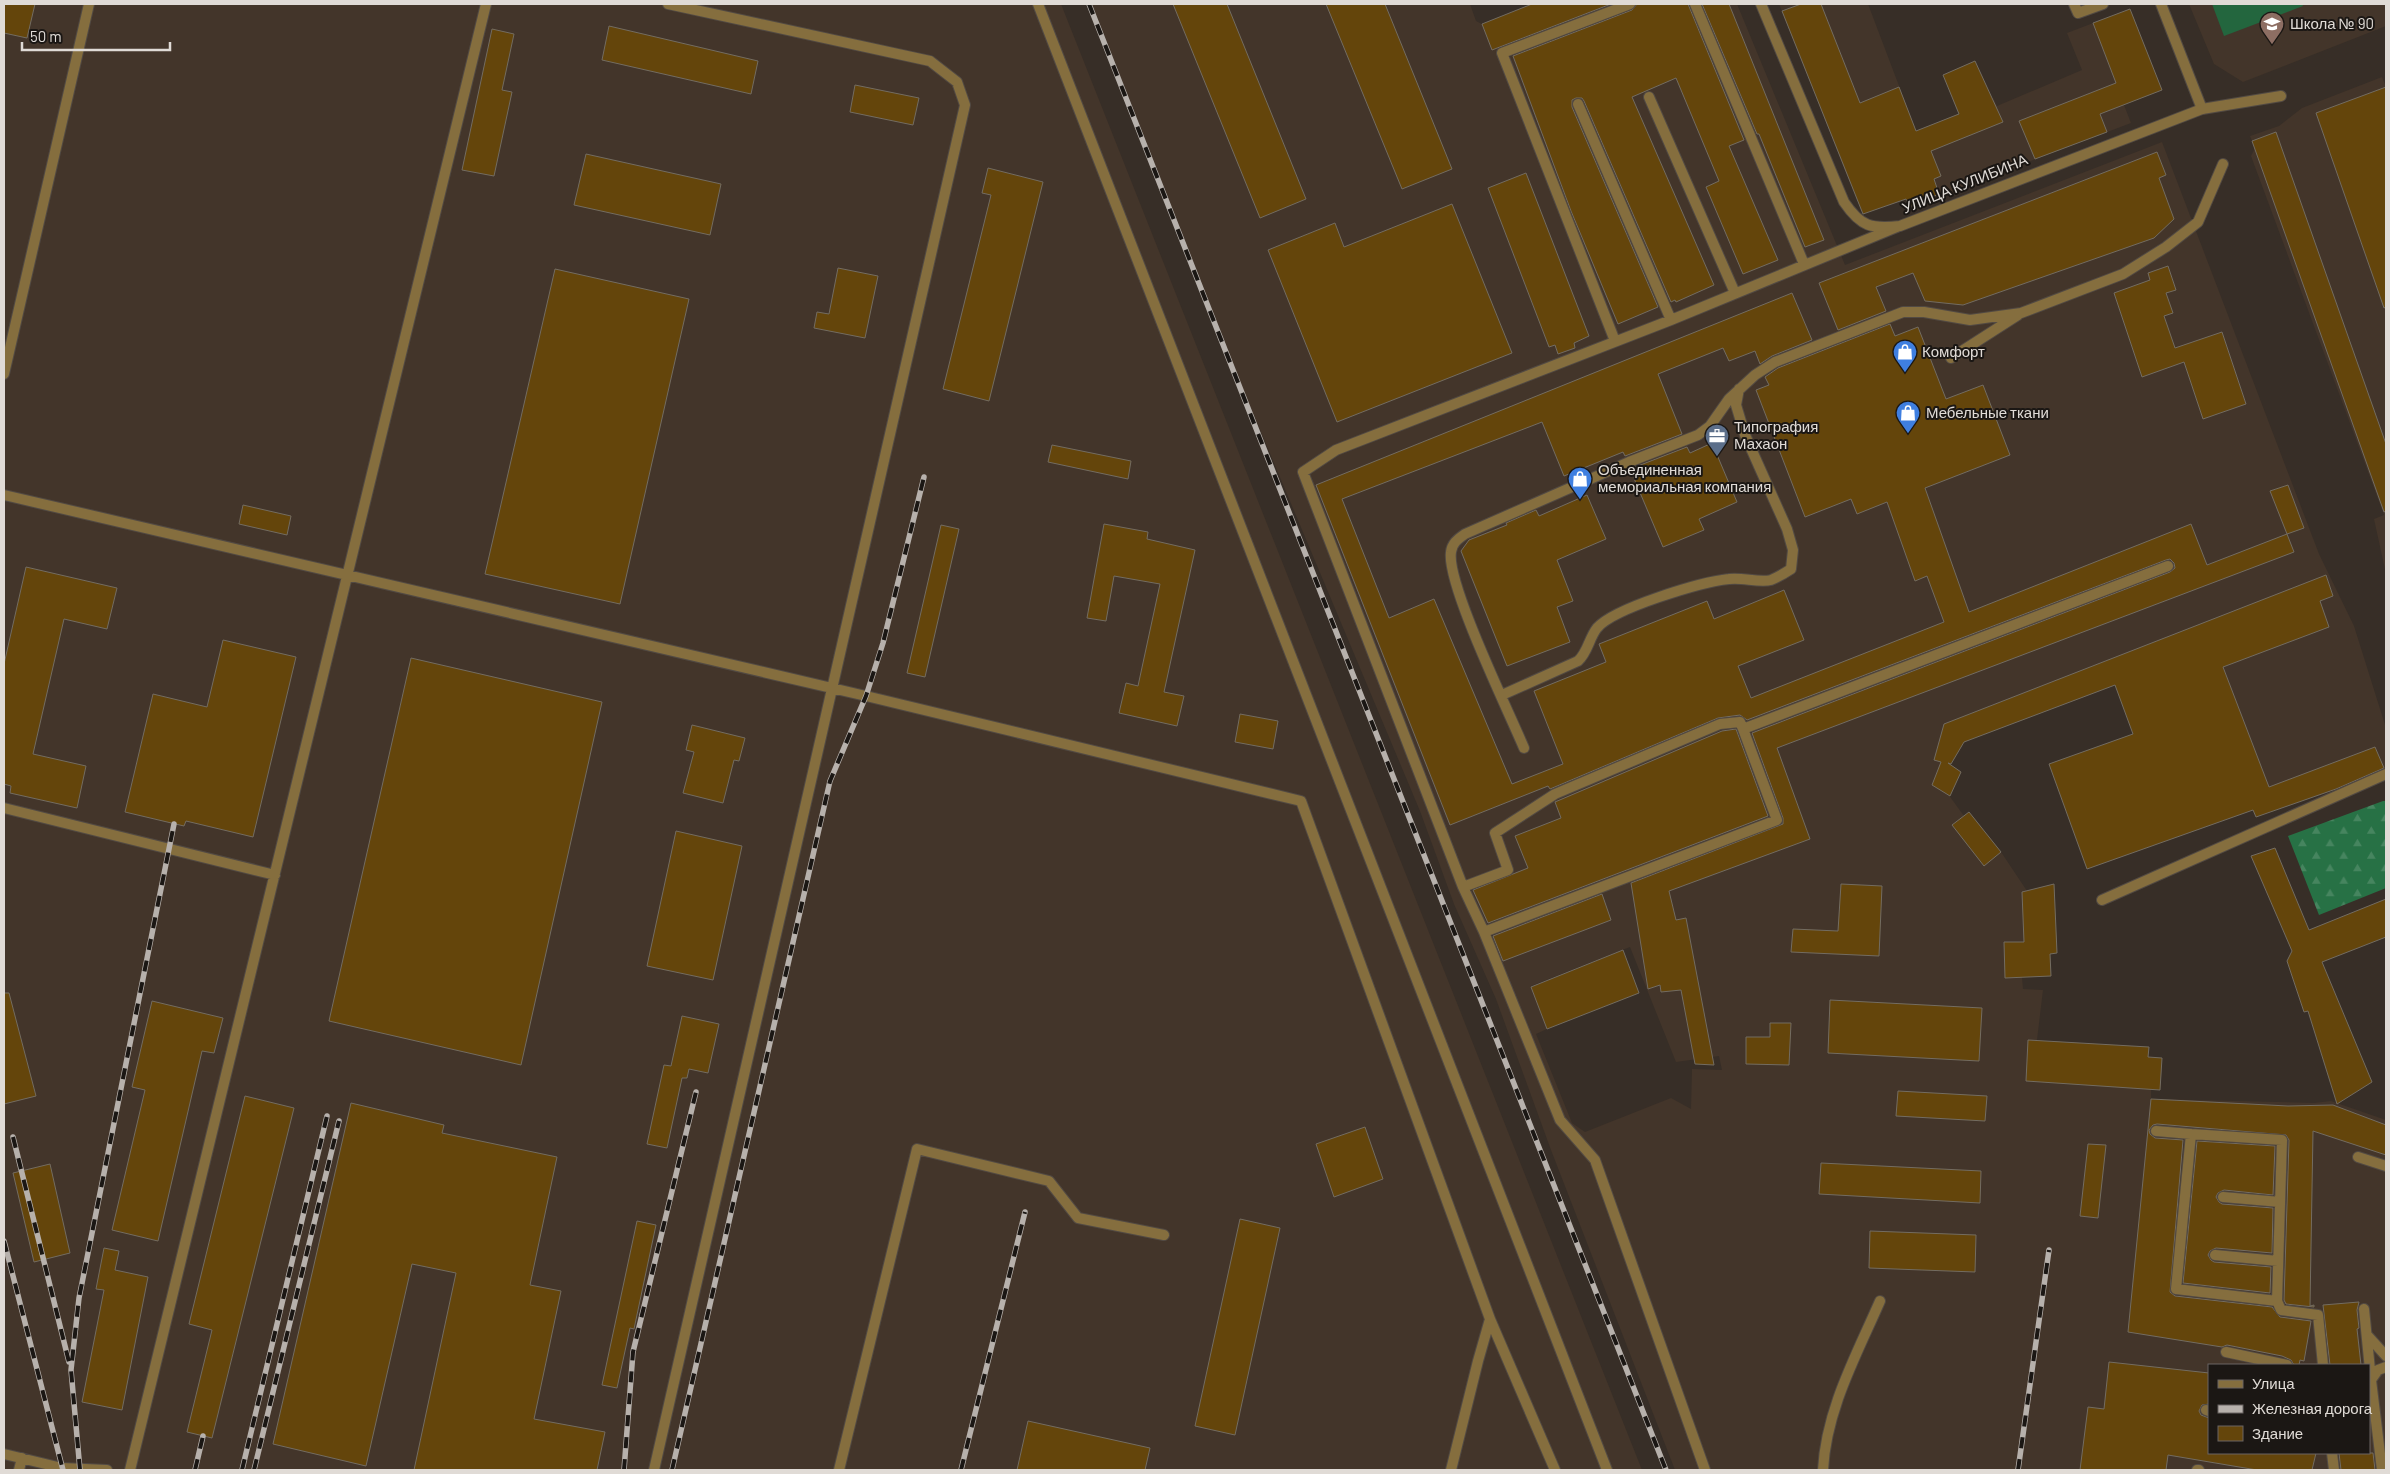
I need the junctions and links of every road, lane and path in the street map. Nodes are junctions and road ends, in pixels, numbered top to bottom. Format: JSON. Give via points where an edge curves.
{"nodes":[{"id":1,"x":90,"y":4,"type":"edge"},
{"id":2,"x":486,"y":4,"type":"edge"},
{"id":3,"x":668,"y":4,"type":"edge"},
{"id":4,"x":1038,"y":4,"type":"edge"},
{"id":5,"x":1630,"y":4,"type":"edge"},
{"id":6,"x":1695,"y":4,"type":"edge"},
{"id":7,"x":1760,"y":4,"type":"edge"},
{"id":8,"x":2074,"y":4,"type":"edge"},
{"id":9,"x":2103,"y":4,"type":"edge"},
{"id":10,"x":2161,"y":4,"type":"edge"},
{"id":11,"x":2281,"y":96,"type":"dead end"},
{"id":12,"x":1649,"y":97,"type":"dead end"},
{"id":13,"x":1578,"y":104,"type":"dead end"},
{"id":14,"x":2202,"y":109,"type":"junction"},
{"id":15,"x":2223,"y":164,"type":"dead end"},
{"id":16,"x":1900,"y":226,"type":"junction"},
{"id":17,"x":1804,"y":264,"type":"junction"},
{"id":18,"x":1736,"y":293,"type":"junction"},
{"id":19,"x":2021,"y":313,"type":"junction"},
{"id":20,"x":1671,"y":320,"type":"junction"},
{"id":21,"x":1615,"y":341,"type":"junction"},
{"id":22,"x":1950,"y":358,"type":"dead end"},
{"id":23,"x":4,"y":374,"type":"edge"},
{"id":24,"x":1739,"y":389,"type":"junction"},
{"id":25,"x":4,"y":495,"type":"edge"},
{"id":26,"x":2168,"y":566,"type":"dead end"},
{"id":27,"x":348,"y":576,"type":"junction"},
{"id":28,"x":832,"y":690,"type":"junction"},
{"id":29,"x":1502,"y":695,"type":"junction"},
{"id":30,"x":1742,"y":729,"type":"junction"},
{"id":31,"x":1524,"y":748,"type":"dead end"},
{"id":32,"x":2386,"y":774,"type":"edge"},
{"id":33,"x":4,"y":808,"type":"edge"},
{"id":34,"x":275,"y":875,"type":"junction"},
{"id":35,"x":1463,"y":887,"type":"junction"},
{"id":36,"x":2102,"y":900,"type":"dead end"},
{"id":37,"x":1484,"y":932,"type":"junction"},
{"id":38,"x":2156,"y":1131,"type":"dead end"},
{"id":39,"x":2191,"y":1134,"type":"junction"},
{"id":40,"x":2358,"y":1157,"type":"dead end"},
{"id":41,"x":2386,"y":1166,"type":"edge"},
{"id":42,"x":2223,"y":1197,"type":"dead end"},
{"id":43,"x":2280,"y":1202,"type":"junction"},
{"id":44,"x":1164,"y":1235,"type":"dead end"},
{"id":45,"x":2215,"y":1255,"type":"dead end"},
{"id":46,"x":2278,"y":1261,"type":"junction"},
{"id":47,"x":1880,"y":1301,"type":"dead end"},
{"id":48,"x":2277,"y":1301,"type":"junction"},
{"id":49,"x":2364,"y":1309,"type":"dead end"},
{"id":50,"x":1490,"y":1319,"type":"junction"},
{"id":51,"x":2367,"y":1334,"type":"junction"},
{"id":52,"x":2226,"y":1352,"type":"dead end"},
{"id":53,"x":2386,"y":1356,"type":"edge"},
{"id":54,"x":2282,"y":1364,"type":"edge"},
{"id":55,"x":2323,"y":1364,"type":"edge"},
{"id":56,"x":2370,"y":1364,"type":"edge"},
{"id":57,"x":2386,"y":1367,"type":"edge"},
{"id":58,"x":2370,"y":1368,"type":"edge"},
{"id":59,"x":2371,"y":1380,"type":"junction"},
{"id":60,"x":4,"y":1454,"type":"edge"},
{"id":61,"x":2332,"y":1454,"type":"edge"},
{"id":62,"x":22,"y":1458,"type":"junction"},
{"id":63,"x":19,"y":1470,"type":"edge"},
{"id":64,"x":107,"y":1470,"type":"edge"},
{"id":65,"x":130,"y":1470,"type":"edge"},
{"id":66,"x":654,"y":1470,"type":"edge"},
{"id":67,"x":840,"y":1470,"type":"edge"},
{"id":68,"x":1451,"y":1470,"type":"edge"},
{"id":69,"x":1554,"y":1470,"type":"edge"},
{"id":70,"x":1607,"y":1470,"type":"edge"},
{"id":71,"x":1705,"y":1470,"type":"edge"},
{"id":72,"x":1823,"y":1470,"type":"edge"},
{"id":73,"x":2334,"y":1470,"type":"edge"},
{"id":74,"x":2382,"y":1470,"type":"edge"}],
"edges":[{"from":1,"to":23,"type":"street"},
{"from":2,"to":27,"type":"street"},
{"from":3,"to":28,"type":"street","via":[[930,61],[957,82],[965,105]]},
{"from":4,"to":70,"type":"street"},
{"from":5,"to":21,"type":"street","via":[[1502,53]]},
{"from":6,"to":17,"type":"street"},
{"from":7,"to":16,"type":"street","name":"УЛИЦА КУЛИБИНА","via":[[1844,202],[1855,218],[1865,225],[1880,228]]},
{"from":8,"to":9,"type":"street","via":[[2078,13]]},
{"from":10,"to":14,"type":"street"},
{"from":11,"to":14,"type":"street","name":"УЛИЦА КУЛИБИНА"},
{"from":12,"to":18,"type":"street"},
{"from":13,"to":20,"type":"street"},
{"from":14,"to":16,"type":"street","name":"УЛИЦА КУЛИБИНА"},
{"from":15,"to":19,"type":"street","via":[[2198,222],[2166,247],[2122,274]]},
{"from":16,"to":17,"type":"street"},
{"from":17,"to":18,"type":"street"},
{"from":18,"to":20,"type":"street"},
{"from":19,"to":22,"type":"street"},
{"from":19,"to":24,"type":"street","via":[[1970,320],[1903,312],[1775,362]]},
{"from":20,"to":21,"type":"street"},
{"from":21,"to":35,"type":"street","via":[[1336,450],[1302,472]]},
{"from":24,"to":29,"type":"street","via":[[1710,426],[1698,435],[1620,466],[1465,534],[1456,541],[1451,551],[1452,569],[1464,607]]},
{"from":24,"to":29,"type":"street","via":[[1736,405],[1745,435],[1787,529],[1793,550],[1791,569],[1769,580],[1730,578],[1706,582],[1637,606],[1597,628],[1578,661]]},
{"from":25,"to":27,"type":"street"},
{"from":26,"to":30,"type":"street"},
{"from":27,"to":28,"type":"street"},
{"from":27,"to":34,"type":"street"},
{"from":28,"to":50,"type":"street","via":[[1301,800]]},
{"from":28,"to":66,"type":"street"},
{"from":29,"to":31,"type":"street"},
{"from":30,"to":35,"type":"street","via":[[1740,722],[1720,724],[1541,802],[1495,833],[1508,870]]},
{"from":30,"to":37,"type":"street","via":[[1777,820]]},
{"from":32,"to":36,"type":"street"},
{"from":33,"to":34,"type":"street"},
{"from":34,"to":65,"type":"street"},
{"from":35,"to":37,"type":"street"},
{"from":37,"to":71,"type":"street","via":[[1560,1120],[1595,1160]]},
{"from":38,"to":39,"type":"street"},
{"from":39,"to":43,"type":"street","via":[[2282,1140]]},
{"from":39,"to":48,"type":"street","via":[[2176,1290]]},
{"from":40,"to":41,"type":"street"},
{"from":42,"to":43,"type":"street"},
{"from":43,"to":46,"type":"street"},
{"from":44,"to":67,"type":"street","via":[[1078,1218],[1049,1181],[917,1149]]},
{"from":45,"to":46,"type":"street"},
{"from":46,"to":48,"type":"street"},
{"from":47,"to":72,"type":"street","via":[[1834,1406]]},
{"from":48,"to":55,"type":"street","via":[[2281,1310],[2318,1315]]},
{"from":49,"to":51,"type":"street"},
{"from":50,"to":68,"type":"street"},
{"from":50,"to":69,"type":"street"},
{"from":51,"to":53,"type":"street"},
{"from":51,"to":56,"type":"street"},
{"from":52,"to":54,"type":"street"},
{"from":57,"to":59,"type":"street","via":[[2378,1370]]},
{"from":58,"to":59,"type":"street"},
{"from":59,"to":74,"type":"street"},
{"from":60,"to":62,"type":"street"},
{"from":61,"to":73,"type":"street"},
{"from":62,"to":63,"type":"street"},
{"from":62,"to":64,"type":"street","via":[[62,1468]]}]}
